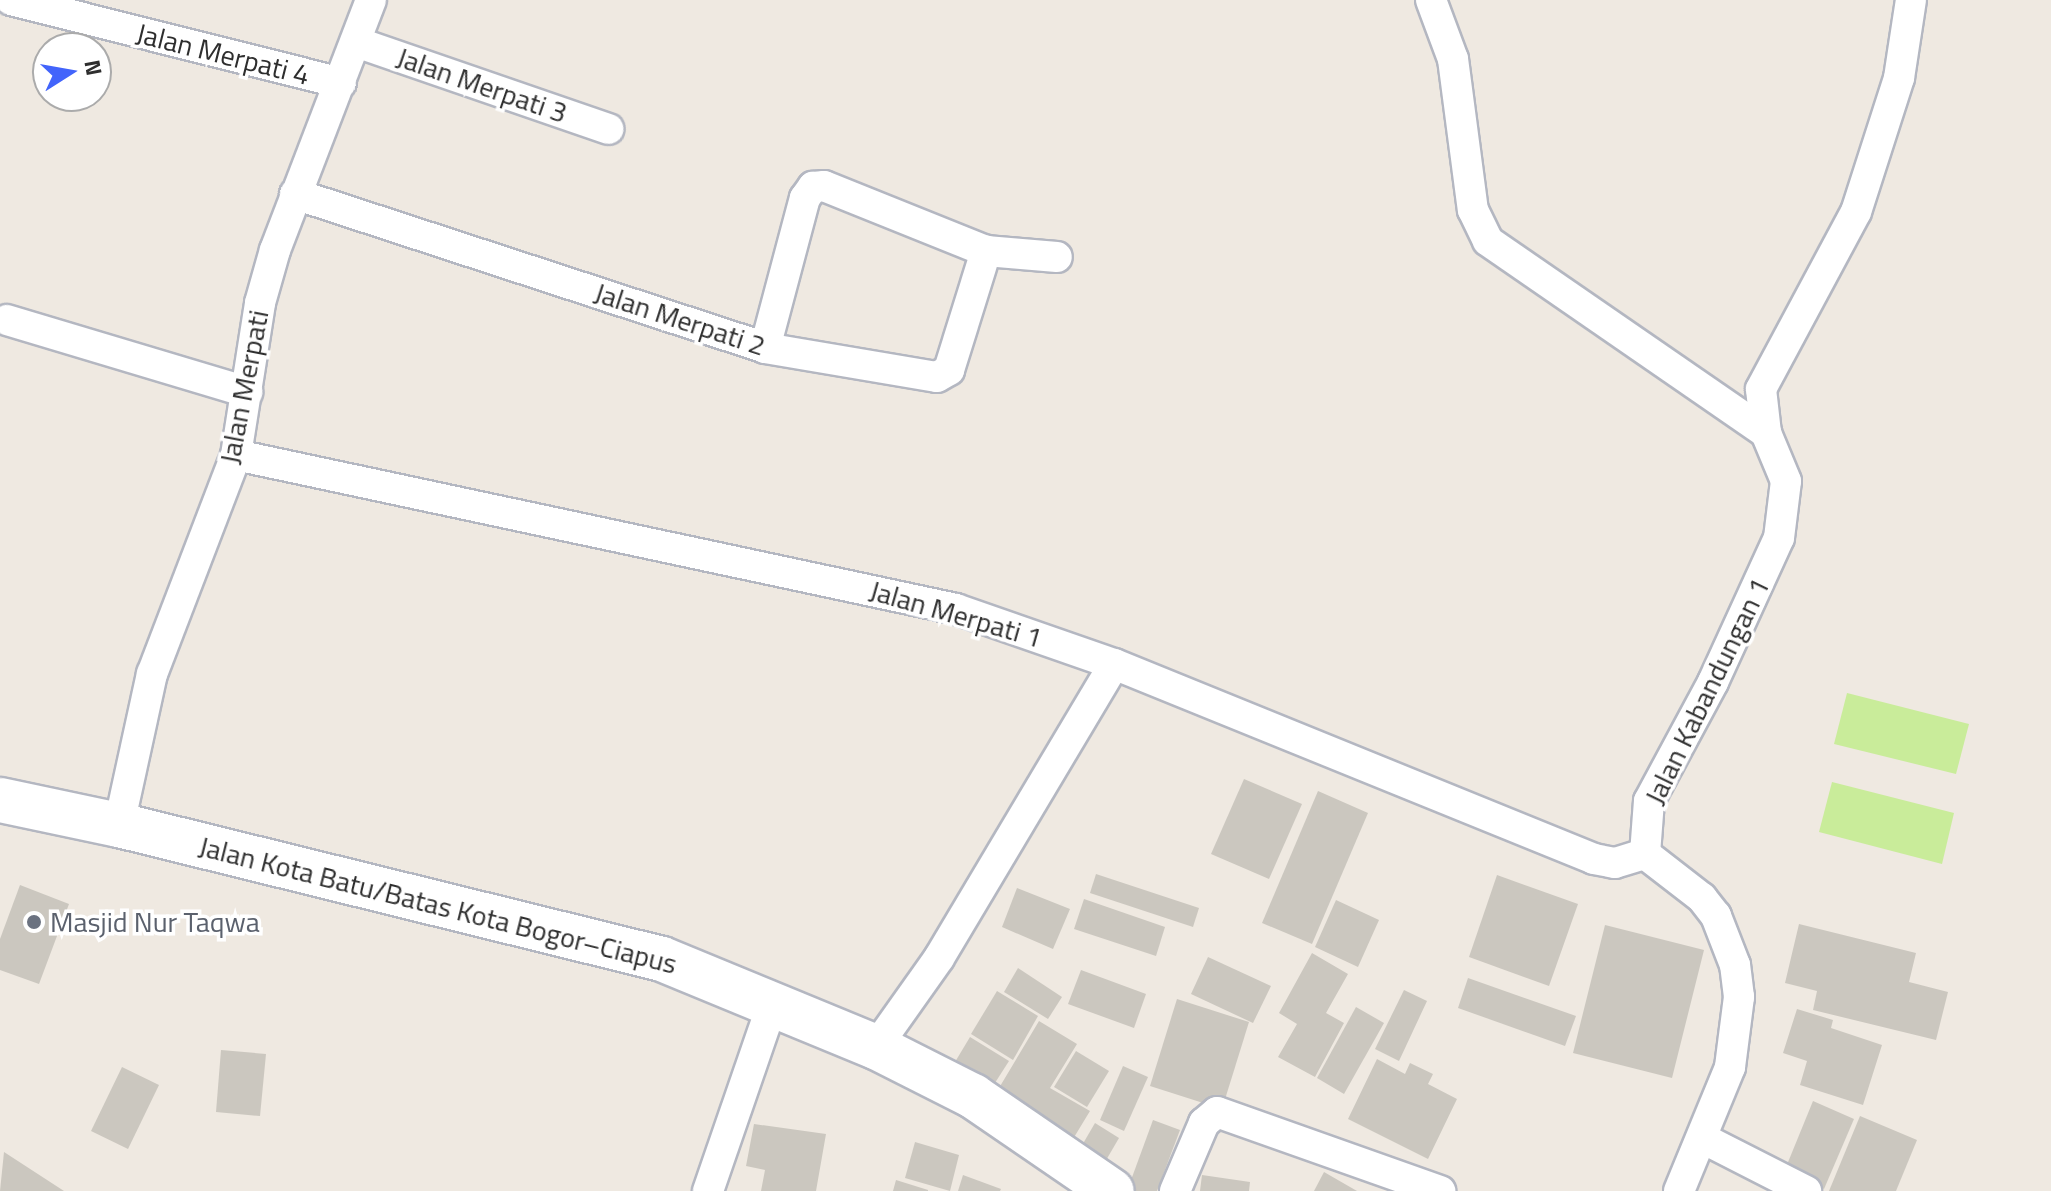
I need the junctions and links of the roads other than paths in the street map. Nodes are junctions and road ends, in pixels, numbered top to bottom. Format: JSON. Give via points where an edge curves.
{"nodes":[{"id":1,"x":11,"y":0,"type":"edge"},
{"id":2,"x":371,"y":0,"type":"edge"},
{"id":3,"x":1431,"y":0,"type":"edge"},
{"id":4,"x":1911,"y":0,"type":"edge"},
{"id":5,"x":356,"y":42,"type":"junction"},
{"id":6,"x":341,"y":83,"type":"junction"},
{"id":7,"x":608,"y":129,"type":"dead end"},
{"id":8,"x":295,"y":194,"type":"junction"},
{"id":9,"x":986,"y":251,"type":"junction"},
{"id":10,"x":1057,"y":257,"type":"dead end"},
{"id":11,"x":7,"y":320,"type":"dead end"},
{"id":12,"x":765,"y":348,"type":"junction"},
{"id":13,"x":247,"y":392,"type":"junction"},
{"id":14,"x":1766,"y":433,"type":"junction"},
{"id":15,"x":236,"y":455,"type":"junction"},
{"id":16,"x":1114,"y":664,"type":"junction"},
{"id":17,"x":0,"y":800,"type":"edge"},
{"id":18,"x":119,"y":825,"type":"junction"},
{"id":19,"x":1645,"y":854,"type":"junction"},
{"id":20,"x":772,"y":1005,"type":"junction"},
{"id":21,"x":876,"y":1047,"type":"junction"},
{"id":22,"x":1702,"y":1138,"type":"junction"},
{"id":23,"x":708,"y":1191,"type":"edge"},
{"id":24,"x":1111,"y":1191,"type":"edge"},
{"id":25,"x":1175,"y":1191,"type":"edge"},
{"id":26,"x":1440,"y":1191,"type":"edge"},
{"id":27,"x":1679,"y":1191,"type":"edge"},
{"id":28,"x":1806,"y":1191,"type":"edge"}],
"edges":[{"from":1,"to":6,"type":"street","name":"Jalan Merpati 4"},
{"from":2,"to":5,"type":"street","name":"Jalan Merpati"},
{"from":3,"to":14,"type":"street","via":[[1453,59],[1470,194],[1488,241]]},
{"from":4,"to":14,"type":"street","name":"Jalan Kabandungan 1","via":[[1899,78],[1856,212],[1761,389]]},
{"from":5,"to":6,"type":"street","name":"Jalan Merpati"},
{"from":5,"to":7,"type":"street","name":"Jalan Merpati 3"},
{"from":6,"to":8,"type":"street","name":"Jalan Merpati"},
{"from":8,"to":12,"type":"street","name":"Jalan Merpati 2"},
{"from":8,"to":13,"type":"street","name":"Jalan Merpati","via":[[260,303]]},
{"from":9,"to":10,"type":"street"},
{"from":9,"to":12,"type":"street","name":"Jalan Merpati 2","via":[[945,376]]},
{"from":9,"to":12,"type":"street","via":[[824,186],[813,187],[805,198]]},
{"from":11,"to":13,"type":"street"},
{"from":13,"to":15,"type":"street","name":"Jalan Merpati"},
{"from":14,"to":19,"type":"street","name":"Jalan Kabandungan 1","via":[[1786,481],[1779,538],[1713,682],[1649,801]]},
{"from":15,"to":16,"type":"street","name":"Jalan Merpati 1","via":[[912,598]]},
{"from":15,"to":18,"type":"street","name":"Jalan Merpati","via":[[152,674]]},
{"from":16,"to":19,"type":"street","name":"Jalan Merpati 1","via":[[1594,859],[1615,863]]},
{"from":16,"to":21,"type":"street","via":[[951,938]]},
{"from":17,"to":18,"type":"main road","name":"Jalan Kota Batu/Batas Kota Bogor–Ciapus"},
{"from":18,"to":20,"type":"main road","name":"Jalan Kota Batu/Batas Kota Bogor–Ciapus","via":[[596,940],[662,959]]},
{"from":19,"to":22,"type":"street","via":[[1702,898],[1716,916],[1735,965],[1737,1031],[1720,1099]]},
{"from":20,"to":21,"type":"main road","name":"Jalan Kota Batu/Batas Kota Bogor–Ciapus"},
{"from":20,"to":23,"type":"street"},
{"from":21,"to":24,"type":"main road","name":"Jalan Kota Batu/Batas Kota Bogor–Ciapus","via":[[973,1096]]},
{"from":22,"to":27,"type":"street"},
{"from":22,"to":28,"type":"street"},
{"from":25,"to":26,"type":"street","via":[[1204,1123],[1217,1112]]}]}
